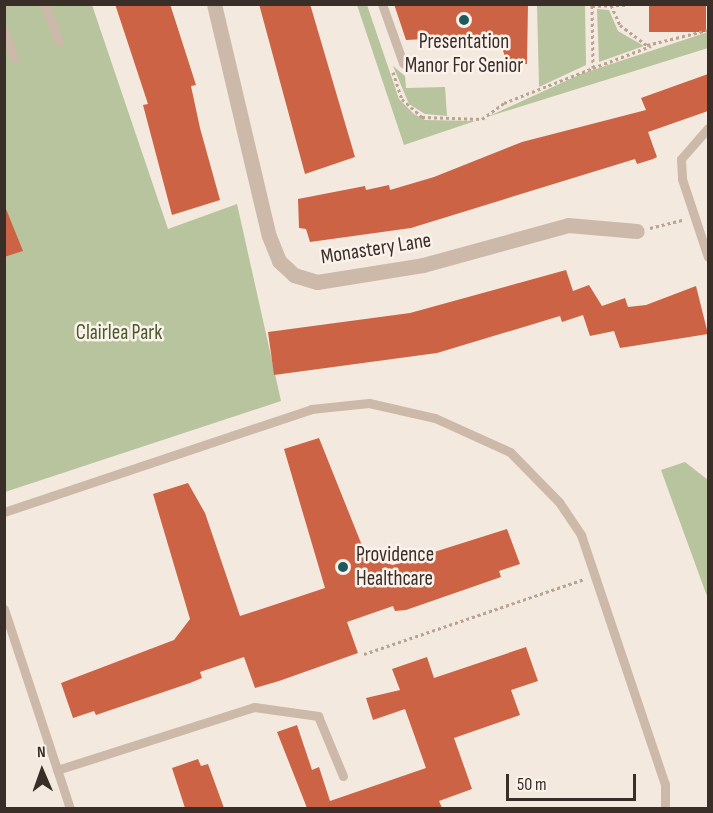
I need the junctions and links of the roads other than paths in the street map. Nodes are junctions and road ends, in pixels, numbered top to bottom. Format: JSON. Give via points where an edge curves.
{"nodes":[{"id":1,"x":45,"y":4,"type":"edge"},
{"id":2,"x":214,"y":4,"type":"edge"},
{"id":3,"x":382,"y":4,"type":"edge"},
{"id":4,"x":4,"y":30,"type":"edge"},
{"id":5,"x":59,"y":42,"type":"dead end"},
{"id":6,"x":14,"y":58,"type":"dead end"},
{"id":7,"x":403,"y":63,"type":"dead end"},
{"id":8,"x":708,"y":128,"type":"edge"},
{"id":9,"x":637,"y":231,"type":"road end"},
{"id":10,"x":708,"y":257,"type":"edge"},
{"id":11,"x":4,"y":512,"type":"edge"},
{"id":12,"x":4,"y":609,"type":"edge"},
{"id":13,"x":57,"y":770,"type":"junction"},
{"id":14,"x":343,"y":776,"type":"dead end"},
{"id":15,"x":70,"y":808,"type":"edge"},
{"id":16,"x":665,"y":808,"type":"edge"}],
"edges":[{"from":1,"to":5,"type":"lane"},
{"from":2,"to":9,"type":"street","name":"Monastery Lane","via":[[269,236],[279,261],[294,275],[317,282],[423,265],[568,225]]},
{"from":3,"to":7,"type":"lane"},
{"from":4,"to":6,"type":"lane"},
{"from":8,"to":10,"type":"lane","via":[[681,159]]},
{"from":11,"to":16,"type":"lane","via":[[311,409],[369,403],[435,418],[510,452],[559,502],[581,535],[665,784]]},
{"from":12,"to":13,"type":"lane"},
{"from":13,"to":14,"type":"lane","via":[[254,707],[318,716]]},
{"from":13,"to":15,"type":"lane"}]}
